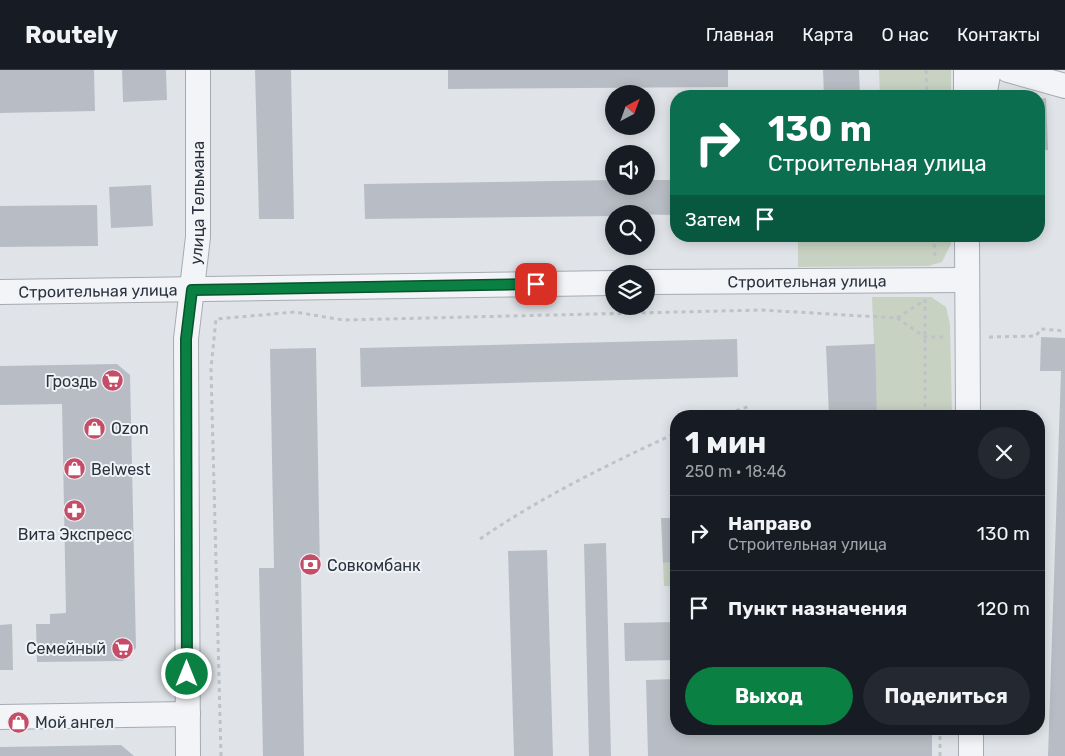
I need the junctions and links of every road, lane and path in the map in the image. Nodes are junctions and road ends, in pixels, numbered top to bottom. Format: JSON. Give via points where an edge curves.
{"nodes":[{"id":1,"x":198,"y":70,"type":"edge"},
{"id":2,"x":926,"y":70,"type":"edge"},
{"id":3,"x":966,"y":70,"type":"edge"},
{"id":4,"x":989,"y":70,"type":"edge"},
{"id":5,"x":1008,"y":70,"type":"edge"},
{"id":6,"x":1065,"y":86,"type":"edge"},
{"id":7,"x":927,"y":90,"type":"edge"},
{"id":8,"x":966,"y":90,"type":"edge"},
{"id":9,"x":985,"y":90,"type":"edge"},
{"id":10,"x":934,"y":242,"type":"edge"},
{"id":11,"x":967,"y":242,"type":"edge"},
{"id":12,"x":967,"y":280,"type":"junction"},
{"id":13,"x":655,"y":282,"type":"edge"},
{"id":14,"x":605,"y":283,"type":"edge"},
{"id":15,"x":192,"y":290,"type":"junction"},
{"id":16,"x":926,"y":290,"type":"junction"},
{"id":17,"x":0,"y":292,"type":"edge"},
{"id":18,"x":750,"y":406,"type":"dead end"},
{"id":19,"x":738,"y":410,"type":"edge"},
{"id":20,"x":925,"y":410,"type":"edge"},
{"id":21,"x":968,"y":410,"type":"edge"},
{"id":22,"x":670,"y":436,"type":"edge"},
{"id":23,"x":480,"y":539,"type":"dead end"},
{"id":24,"x":188,"y":714,"type":"junction"},
{"id":25,"x":0,"y":717,"type":"edge"},
{"id":26,"x":940,"y":735,"type":"edge"},
{"id":27,"x":971,"y":735,"type":"edge"},
{"id":28,"x":188,"y":756,"type":"edge"},
{"id":29,"x":221,"y":756,"type":"edge"},
{"id":30,"x":940,"y":756,"type":"edge"},
{"id":31,"x":971,"y":756,"type":"edge"}],
"edges":[{"from":1,"to":15,"type":"street","name":"улица Тельмана","via":[[198,237]]},
{"from":2,"to":7,"type":"path"},
{"from":3,"to":8,"type":"street"},
{"from":4,"to":9,"type":"street"},
{"from":5,"to":6,"type":"street"},
{"from":10,"to":16,"type":"path","via":[[936,262]]},
{"from":11,"to":12,"type":"street"},
{"from":12,"to":16,"type":"street","name":"Строительная улица"},
{"from":12,"to":21,"type":"street"},
{"from":13,"to":16,"type":"street","name":"Строительная улица"},
{"from":14,"to":15,"type":"street","name":"Строительная улица"},
{"from":15,"to":17,"type":"street","name":"Строительная улица"},
{"from":15,"to":24,"type":"street","name":"улица Тельмана","via":[[186,339]]},
{"from":16,"to":20,"type":"path"},
{"from":16,"to":29,"type":"path","via":[[897,318],[762,310],[343,320],[295,312],[216,319],[211,369]]},
{"from":18,"to":19,"type":"path"},
{"from":22,"to":23,"type":"path","via":[[513,516]]},
{"from":24,"to":25,"type":"street"},
{"from":24,"to":28,"type":"street","name":"улица Тельмана"},
{"from":26,"to":30,"type":"path"},
{"from":27,"to":31,"type":"street"}]}
